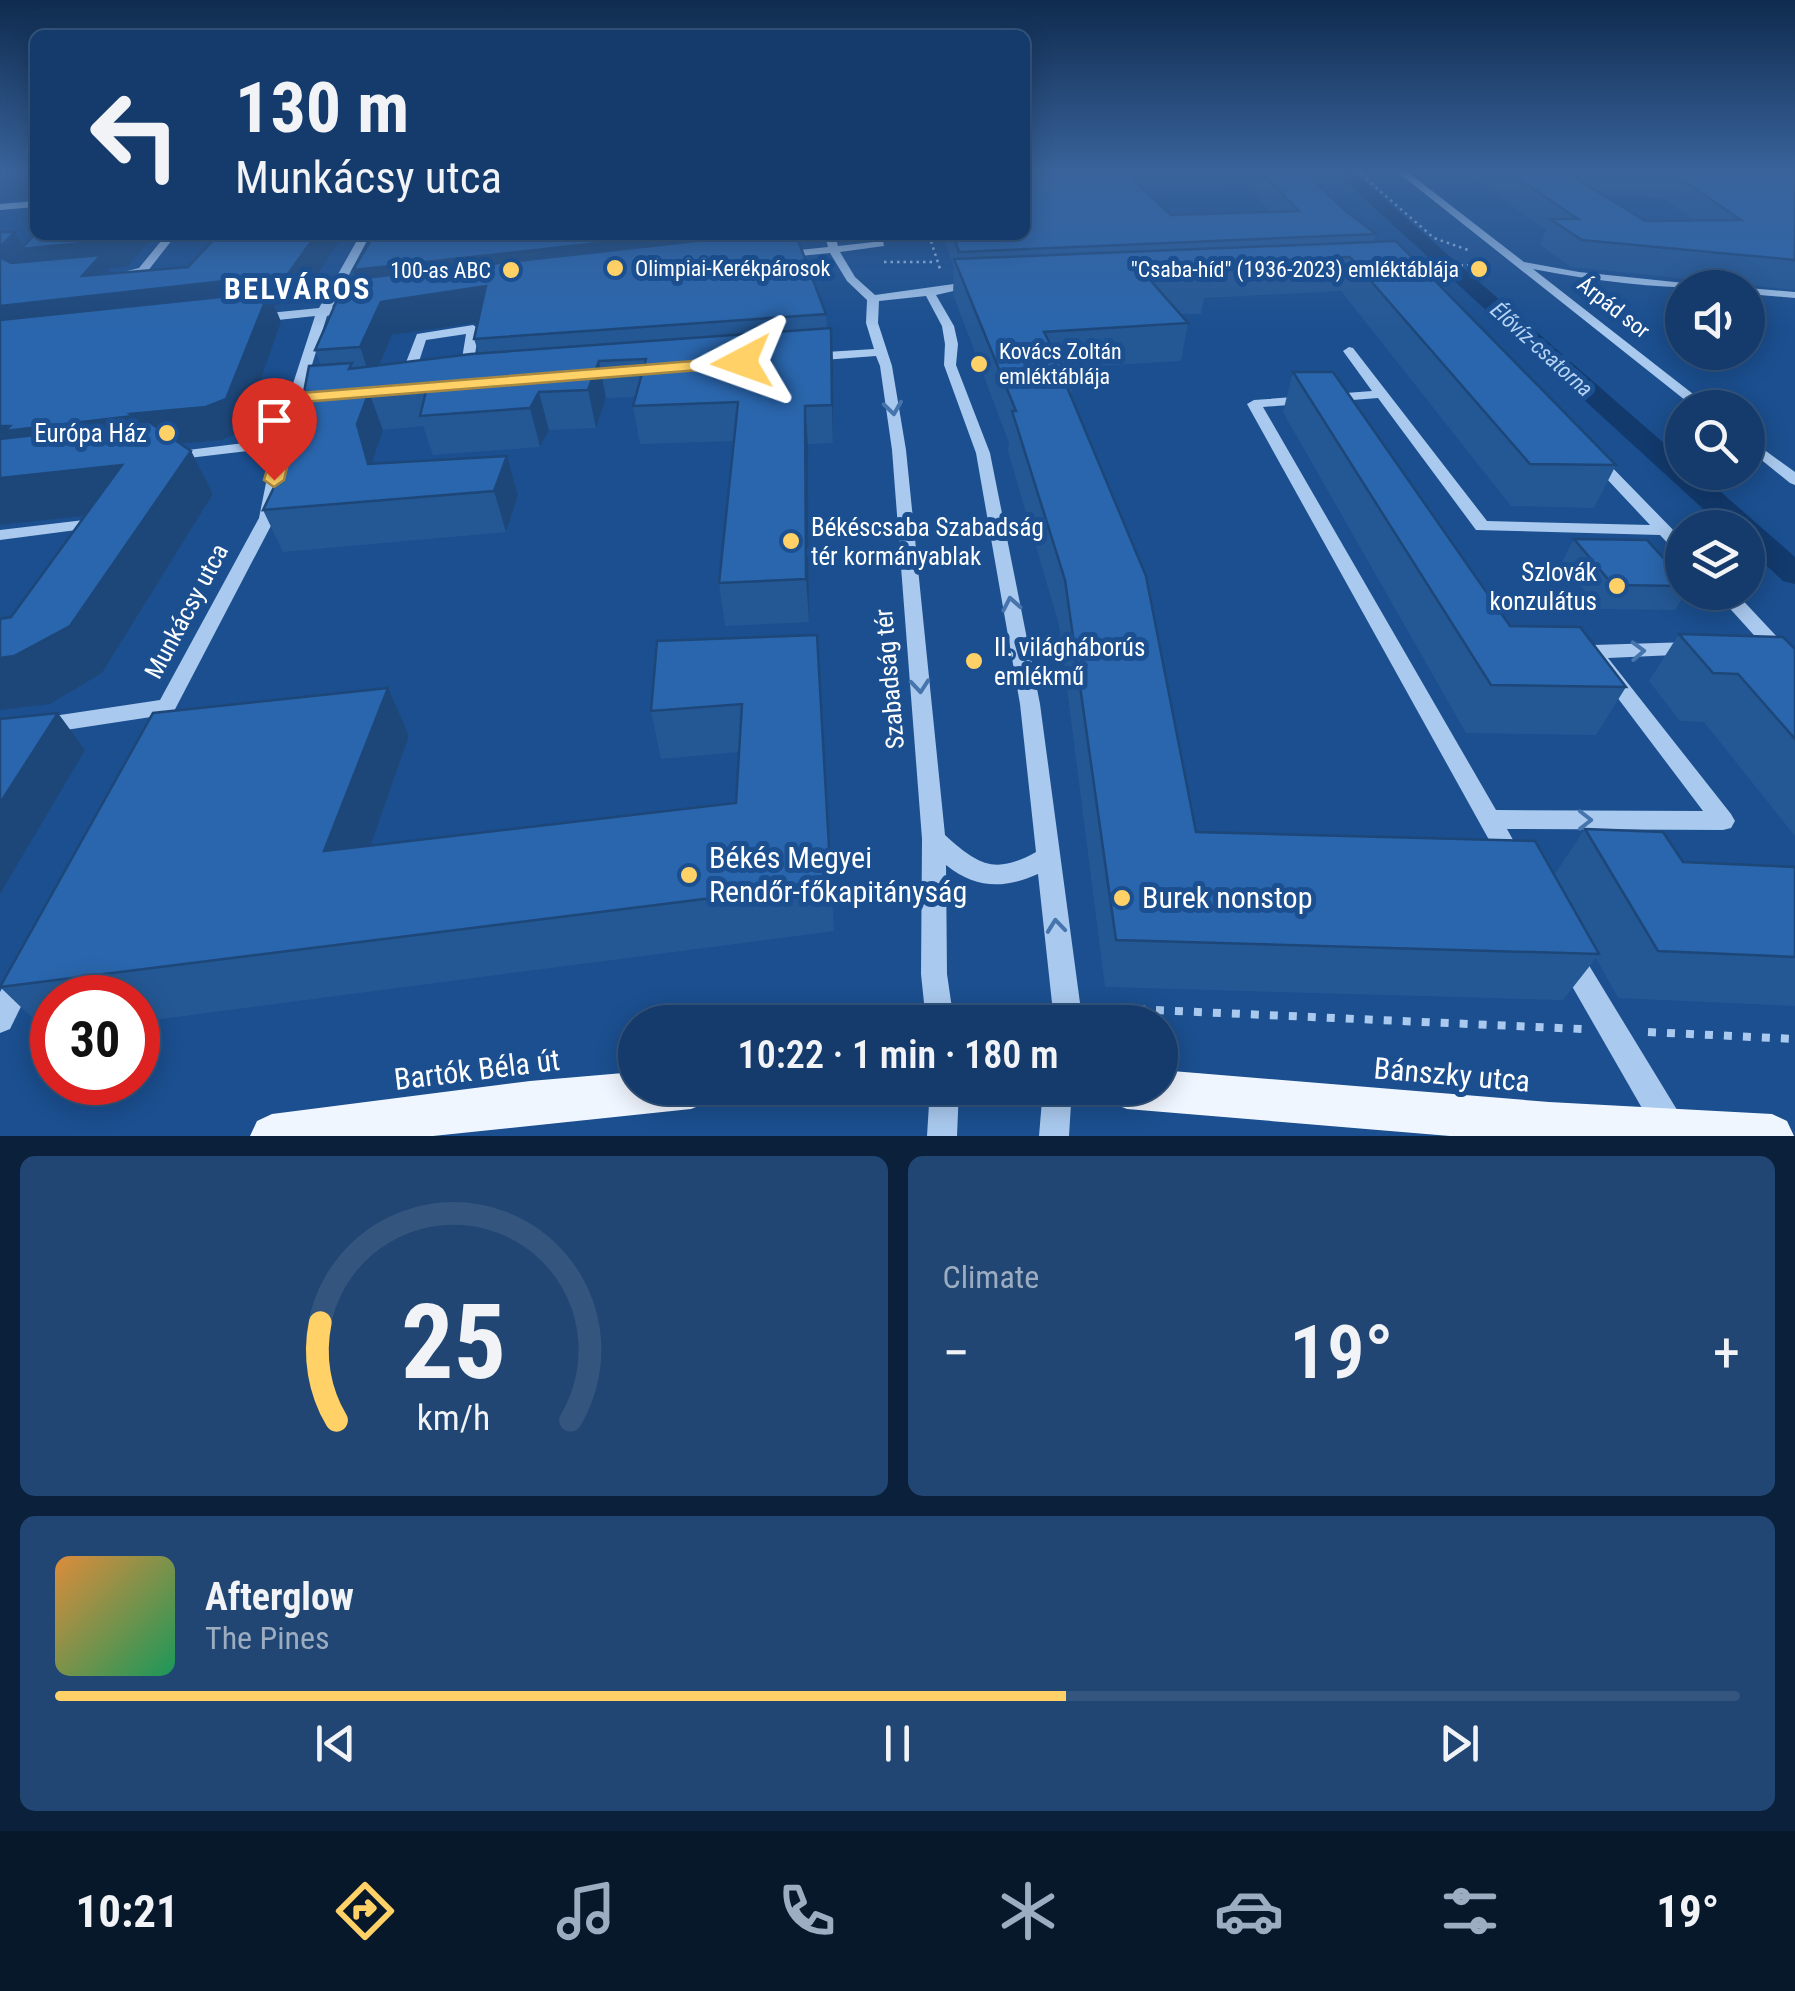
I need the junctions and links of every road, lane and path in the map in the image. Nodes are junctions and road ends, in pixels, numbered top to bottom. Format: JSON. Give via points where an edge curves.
{"nodes":[{"id":1,"x":1417,"y":223,"type":"edge"},
{"id":2,"x":1468,"y":223,"type":"edge"},
{"id":3,"x":166,"y":240,"type":"edge"},
{"id":4,"x":362,"y":240,"type":"edge"},
{"id":5,"x":831,"y":240,"type":"edge"},
{"id":6,"x":878,"y":240,"type":"edge"},
{"id":7,"x":930,"y":240,"type":"edge"},
{"id":8,"x":834,"y":254,"type":"junction"},
{"id":9,"x":764,"y":256,"type":"edge"},
{"id":10,"x":1501,"y":261,"type":"dead end"},
{"id":11,"x":936,"y":262,"type":"junction"},
{"id":12,"x":1522,"y":264,"type":"junction"},
{"id":13,"x":1477,"y":265,"type":"dead end"},
{"id":14,"x":1413,"y":266,"type":"edge"},
{"id":15,"x":97,"y":278,"type":"edge"},
{"id":16,"x":1665,"y":284,"type":"edge"},
{"id":17,"x":987,"y":285,"type":"edge"},
{"id":18,"x":937,"y":287,"type":"junction"},
{"id":19,"x":1765,"y":293,"type":"edge"},
{"id":20,"x":1795,"y":296,"type":"edge"},
{"id":21,"x":874,"y":300,"type":"junction"},
{"id":22,"x":362,"y":307,"type":"edge"},
{"id":23,"x":323,"y":312,"type":"junction"},
{"id":24,"x":246,"y":320,"type":"edge"},
{"id":25,"x":1348,"y":351,"type":"dead end"},
{"id":26,"x":880,"y":352,"type":"junction"},
{"id":27,"x":801,"y":358,"type":"edge"},
{"id":28,"x":485,"y":381,"type":"edge"},
{"id":29,"x":465,"y":383,"type":"junction"},
{"id":30,"x":450,"y":384,"type":"edge"},
{"id":31,"x":386,"y":389,"type":"edge"},
{"id":32,"x":1681,"y":390,"type":"edge"},
{"id":33,"x":1382,"y":394,"type":"junction"},
{"id":34,"x":281,"y":443,"type":"junction"},
{"id":35,"x":1584,"y":447,"type":"edge"},
{"id":36,"x":1765,"y":456,"type":"edge"},
{"id":37,"x":150,"y":458,"type":"edge"},
{"id":38,"x":1795,"y":480,"type":"edge"},
{"id":39,"x":1665,"y":529,"type":"edge"},
{"id":40,"x":1665,"y":530,"type":"edge"},
{"id":41,"x":0,"y":535,"type":"edge"},
{"id":42,"x":98,"y":536,"type":"edge"},
{"id":43,"x":1741,"y":610,"type":"edge"},
{"id":44,"x":1774,"y":646,"type":"junction"},
{"id":45,"x":1795,"y":668,"type":"edge"},
{"id":46,"x":166,"y":707,"type":"junction"},
{"id":47,"x":0,"y":732,"type":"edge"},
{"id":48,"x":138,"y":759,"type":"edge"},
{"id":49,"x":1488,"y":820,"type":"junction"},
{"id":50,"x":934,"y":838,"type":"junction"},
{"id":51,"x":1048,"y":856,"type":"junction"},
{"id":52,"x":1526,"y":884,"type":"edge"},
{"id":53,"x":1555,"y":933,"type":"edge"},
{"id":54,"x":28,"y":968,"type":"edge"},
{"id":55,"x":938,"y":1005,"type":"edge"},
{"id":56,"x":1066,"y":1005,"type":"edge"},
{"id":57,"x":1178,"y":1010,"type":"edge"},
{"id":58,"x":0,"y":1020,"type":"edge"},
{"id":59,"x":1614,"y":1030,"type":"junction"},
{"id":60,"x":1795,"y":1039,"type":"edge"},
{"id":61,"x":1178,"y":1093,"type":"edge"},
{"id":62,"x":618,"y":1094,"type":"edge"},
{"id":63,"x":944,"y":1105,"type":"edge"},
{"id":64,"x":1057,"y":1105,"type":"edge"},
{"id":65,"x":1551,"y":1130,"type":"edge"},
{"id":66,"x":1672,"y":1130,"type":"junction"},
{"id":67,"x":272,"y":1136,"type":"edge"},
{"id":68,"x":942,"y":1136,"type":"edge"},
{"id":69,"x":1054,"y":1136,"type":"edge"},
{"id":70,"x":1772,"y":1136,"type":"edge"}],
"edges":[{"from":1,"to":10,"type":"path","via":[[1434,238]]},
{"from":2,"to":12,"type":"street","name":"Árpád sor"},
{"from":3,"to":15,"type":"street","via":[[142,270]]},
{"from":4,"to":23,"type":"street","name":"Munkácsy utca"},
{"from":5,"to":8,"type":"street"},
{"from":6,"to":8,"type":"street"},
{"from":7,"to":11,"type":"path"},
{"from":8,"to":9,"type":"street"},
{"from":8,"to":11,"type":"path"},
{"from":8,"to":21,"type":"street","via":[[854,285]]},
{"from":11,"to":18,"type":"path"},
{"from":12,"to":16,"type":"street"},
{"from":12,"to":32,"type":"street","name":"Árpád sor"},
{"from":13,"to":14,"type":"path"},
{"from":17,"to":18,"type":"street"},
{"from":18,"to":21,"type":"street"},
{"from":51,"to":18,"type":"street","one_way":true,"via":[[1030,704],[983,453],[950,365],[948,320]]},
{"from":19,"to":20,"type":"street"},
{"from":21,"to":26,"type":"street","name":"Szabadság tér"},
{"from":22,"to":23,"type":"street"},
{"from":23,"to":24,"type":"street"},
{"from":23,"to":34,"type":"street","name":"Munkácsy utca","via":[[302,397]]},
{"from":25,"to":33,"type":"street"},
{"from":26,"to":27,"type":"street"},
{"from":26,"to":50,"type":"street","name":"Szabadság tér","one_way":true,"via":[[899,450]]},
{"from":28,"to":29,"type":"street"},
{"from":29,"to":30,"type":"street"},
{"from":29,"to":31,"type":"street","via":[[473,330],[422,336],[410,387]]},
{"from":33,"to":40,"type":"street","via":[[1482,526]]},
{"from":33,"to":49,"type":"street","via":[[1254,404]]},
{"from":34,"to":37,"type":"street"},
{"from":34,"to":46,"type":"street","name":"Munkácsy utca","via":[[267,518]]},
{"from":35,"to":39,"type":"street"},
{"from":36,"to":38,"type":"street"},
{"from":41,"to":42,"type":"street","via":[[108,522]]},
{"from":43,"to":44,"type":"street"},
{"from":44,"to":45,"type":"street"},
{"from":49,"to":44,"type":"street","one_way":true,"via":[[1723,821],[1594,652]]},
{"from":46,"to":47,"type":"street","name":"Munkácsy utca"},
{"from":46,"to":48,"type":"street","name":"Munkácsy utca"},
{"from":49,"to":52,"type":"street"},
{"from":50,"to":51,"type":"street","via":[[961,865],[992,876],[1020,874]]},
{"from":50,"to":55,"type":"street","name":"Szabadság tér"},
{"from":56,"to":51,"type":"street","one_way":true},
{"from":53,"to":59,"type":"street"},
{"from":54,"to":58,"type":"street"},
{"from":57,"to":59,"type":"path"},
{"from":59,"to":60,"type":"path"},
{"from":59,"to":66,"type":"street"},
{"from":61,"to":65,"type":"main road","name":"Bánszky utca"},
{"from":62,"to":67,"type":"main road","name":"Bartók Béla út"},
{"from":63,"to":68,"type":"street"},
{"from":64,"to":69,"type":"street"},
{"from":65,"to":66,"type":"main road","name":"Bánszky utca"},
{"from":66,"to":70,"type":"main road","name":"Bánszky utca"}]}
